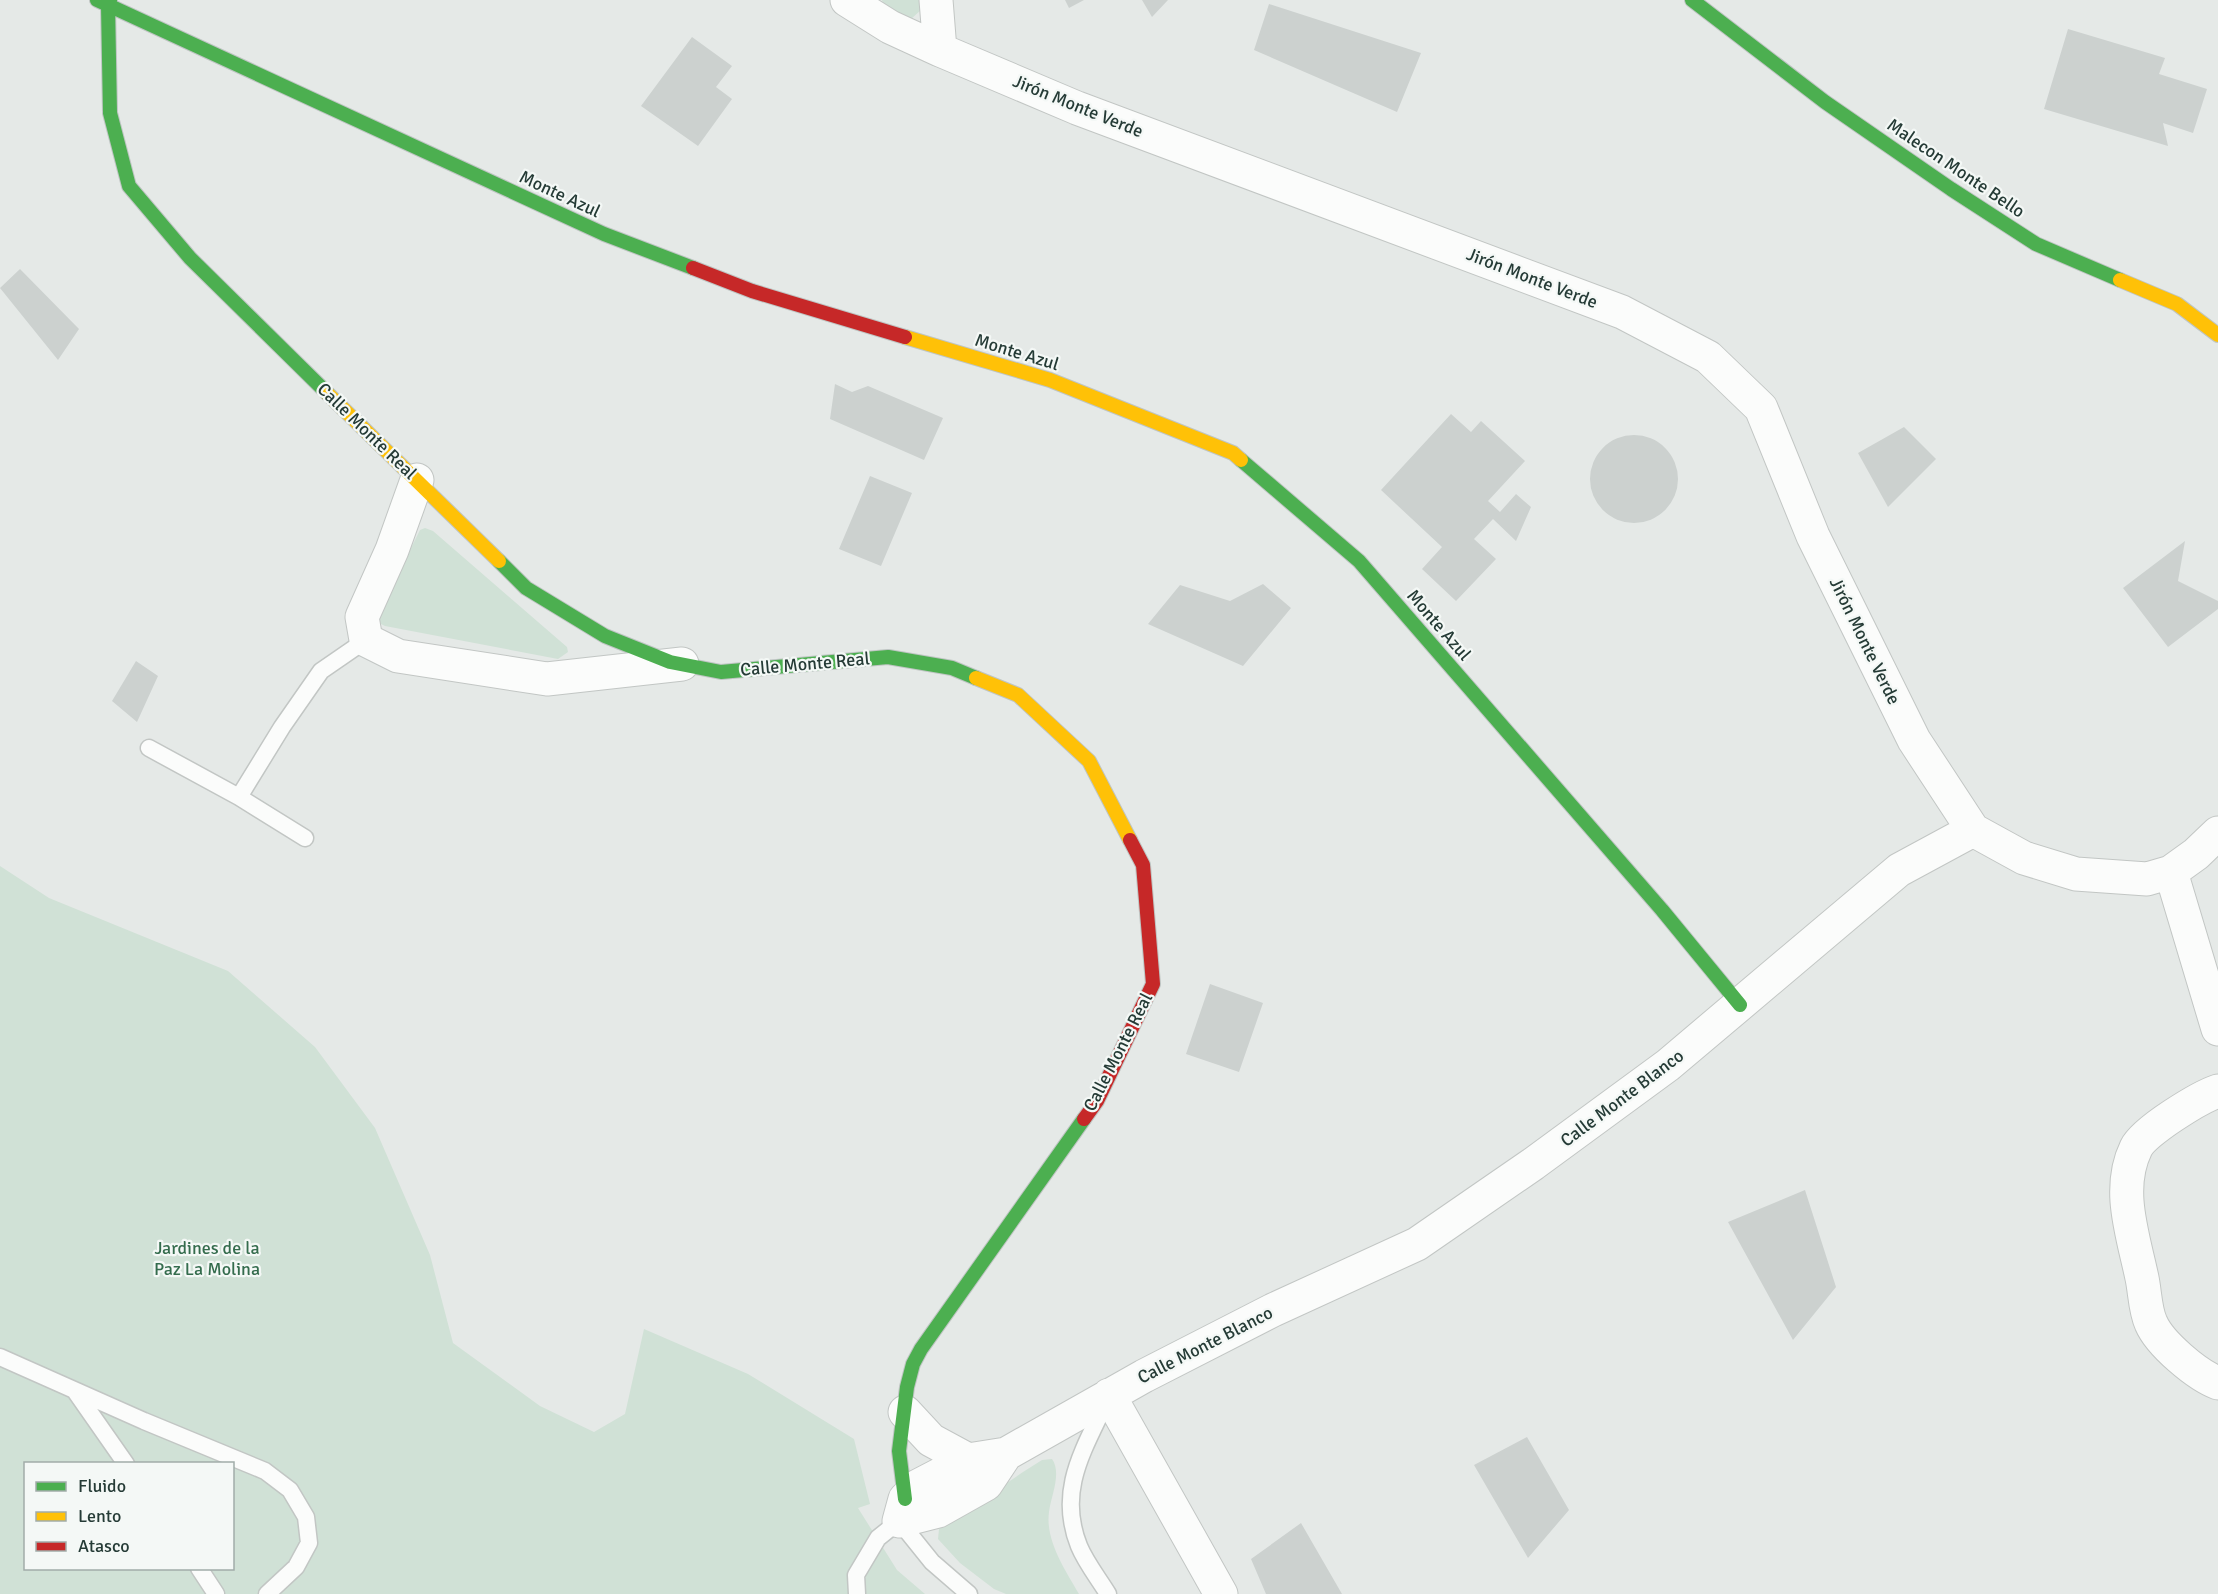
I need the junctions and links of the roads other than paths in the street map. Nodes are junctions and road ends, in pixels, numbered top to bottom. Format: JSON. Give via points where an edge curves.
{"nodes":[{"id":1,"x":847,"y":0,"type":"edge"},
{"id":2,"x":936,"y":0,"type":"edge"},
{"id":3,"x":1692,"y":0,"type":"edge"},
{"id":4,"x":105,"y":2,"type":"edge"},
{"id":5,"x":940,"y":50,"type":"junction"},
{"id":6,"x":2218,"y":335,"type":"edge"},
{"id":7,"x":417,"y":480,"type":"junction"},
{"id":8,"x":366,"y":640,"type":"junction"},
{"id":9,"x":682,"y":664,"type":"junction"},
{"id":10,"x":148,"y":748,"type":"dead end"},
{"id":11,"x":239,"y":797,"type":"junction"},
{"id":12,"x":1973,"y":830,"type":"junction"},
{"id":13,"x":2218,"y":833,"type":"edge"},
{"id":14,"x":305,"y":838,"type":"dead end"},
{"id":15,"x":2171,"y":872,"type":"junction"},
{"id":16,"x":1740,"y":1005,"type":"junction"},
{"id":17,"x":2218,"y":1029,"type":"edge"},
{"id":18,"x":2218,"y":1091,"type":"edge"},
{"id":19,"x":0,"y":1357,"type":"edge"},
{"id":20,"x":2218,"y":1383,"type":"edge"},
{"id":21,"x":75,"y":1390,"type":"junction"},
{"id":22,"x":1109,"y":1395,"type":"junction"},
{"id":23,"x":905,"y":1412,"type":"junction"},
{"id":24,"x":1006,"y":1454,"type":"junction"},
{"id":25,"x":968,"y":1460,"type":"junction"},
{"id":26,"x":125,"y":1462,"type":"edge"},
{"id":27,"x":902,"y":1510,"type":"junction"},
{"id":28,"x":200,"y":1570,"type":"edge"},
{"id":29,"x":216,"y":1594,"type":"edge"},
{"id":30,"x":267,"y":1594,"type":"edge"},
{"id":31,"x":857,"y":1594,"type":"edge"},
{"id":32,"x":969,"y":1594,"type":"edge"},
{"id":33,"x":1108,"y":1594,"type":"edge"},
{"id":34,"x":1221,"y":1594,"type":"edge"}],
"edges":[{"from":1,"to":5,"type":"street","name":"Jirón Monte Verde","via":[[890,27]]},
{"from":2,"to":5,"type":"street"},
{"from":3,"to":6,"type":"street","name":"Malecon Monte Bello","via":[[1825,102],[2036,244],[2177,304]]},
{"from":4,"to":7,"type":"street","name":"Calle Monte Real","via":[[110,113],[129,186],[190,258]]},
{"from":4,"to":16,"type":"street","name":"Monte Azul","via":[[604,234],[752,291],[1050,380],[1233,453],[1359,561]]},
{"from":5,"to":12,"type":"street","name":"Jirón Monte Verde","via":[[1077,108],[1622,312],[1708,357],[1761,408],[1813,536],[1908,729]]},
{"from":7,"to":8,"type":"street","via":[[362,617]]},
{"from":7,"to":9,"type":"street","name":"Calle Monte Real","via":[[526,588],[605,636]]},
{"from":8,"to":9,"type":"street","via":[[398,656],[547,679]]},
{"from":8,"to":11,"type":"lane","via":[[321,671]]},
{"from":9,"to":23,"type":"street","name":"Calle Monte Real","via":[[721,672],[888,657],[952,668],[1018,695],[1089,760],[1143,865],[1153,984],[1097,1101],[921,1349],[913,1364]]},
{"from":10,"to":11,"type":"lane"},
{"from":11,"to":14,"type":"lane"},
{"from":12,"to":15,"type":"street","via":[[2024,858],[2076,874],[2146,879]]},
{"from":12,"to":16,"type":"street","name":"Calle Monte Blanco","via":[[1899,870]]},
{"from":13,"to":15,"type":"street"},
{"from":15,"to":17,"type":"street"},
{"from":16,"to":22,"type":"street","name":"Calle Monte Blanco","via":[[1668,1065],[1418,1244],[1273,1310]]},
{"from":18,"to":20,"type":"street","via":[[2154,1128],[2137,1145],[2128,1168],[2126,1204],[2151,1323],[2174,1353]]},
{"from":19,"to":21,"type":"lane"},
{"from":21,"to":26,"type":"lane"},
{"from":21,"to":30,"type":"lane","via":[[265,1471],[290,1490],[306,1517],[309,1543],[297,1567]]},
{"from":22,"to":24,"type":"street","name":"Calle Monte Blanco"},
{"from":22,"to":33,"type":"lane","via":[[1070,1488],[1071,1521],[1080,1548]]},
{"from":22,"to":34,"type":"street"},
{"from":23,"to":25,"type":"street","via":[[931,1440]]},
{"from":23,"to":27,"type":"street","name":"Calle Monte Real","via":[[899,1451]]},
{"from":24,"to":25,"type":"street","name":"Calle Monte Blanco"},
{"from":24,"to":27,"type":"street","name":"Calle Monte Blanco","via":[[986,1484],[938,1511]]},
{"from":25,"to":27,"type":"street","name":"Calle Monte Blanco","via":[[918,1486]]},
{"from":27,"to":31,"type":"lane","name":"Calle Monte Blanco","via":[[878,1538],[856,1575]]},
{"from":27,"to":32,"type":"lane","via":[[932,1562]]},
{"from":28,"to":29,"type":"lane"}]}
